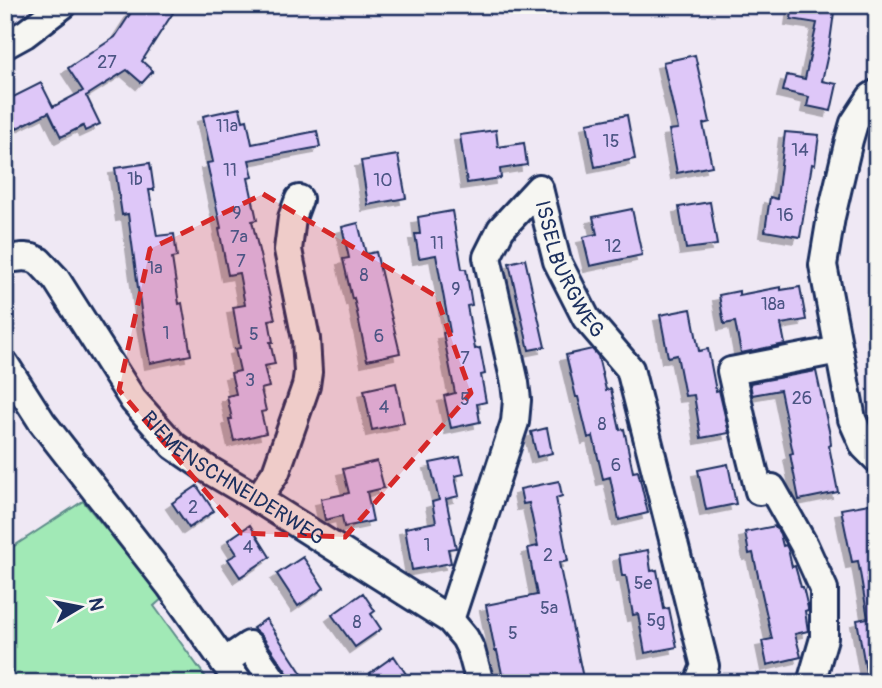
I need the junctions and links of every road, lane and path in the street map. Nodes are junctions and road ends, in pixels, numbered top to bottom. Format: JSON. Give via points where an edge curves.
{"nodes":[{"id":1,"x":63,"y":5,"type":"edge"},
{"id":2,"x":5,"y":44,"type":"edge"},
{"id":3,"x":877,"y":93,"type":"edge"},
{"id":4,"x":299,"y":199,"type":"dead end"},
{"id":5,"x":5,"y":259,"type":"edge"},
{"id":6,"x":839,"y":349,"type":"junction"},
{"id":7,"x":5,"y":364,"type":"edge"},
{"id":8,"x":877,"y":459,"type":"edge"},
{"id":9,"x":258,"y":499,"type":"junction"},
{"id":10,"x":450,"y":620,"type":"junction"},
{"id":11,"x":232,"y":672,"type":"edge"},
{"id":12,"x":702,"y":674,"type":"edge"},
{"id":13,"x":275,"y":683,"type":"edge"},
{"id":14,"x":480,"y":683,"type":"edge"},
{"id":15,"x":811,"y":683,"type":"edge"}],
"edges":[{"from":1,"to":2,"type":"street"},
{"from":3,"to":6,"type":"street","via":[[854,123],[823,265]]},
{"from":4,"to":9,"type":"street","via":[[288,250],[308,372],[276,472]]},
{"from":5,"to":9,"type":"street","name":"RIEMENSCHNEIDERWEG","via":[[39,261],[56,279],[133,400],[174,446]]},
{"from":6,"to":8,"type":"street","via":[[852,419],[864,446]]},
{"from":6,"to":15,"type":"street","via":[[731,371],[759,491],[772,488],[824,589],[824,638]]},
{"from":7,"to":11,"type":"street","via":[[41,422]]},
{"from":9,"to":10,"type":"street","name":"RIEMENSCHNEIDERWEG"},
{"from":10,"to":12,"type":"street","name":"ISSELBURGWEG","via":[[515,422],[515,383],[487,257],[501,229],[539,188],[557,261],[586,318],[630,369]]},
{"from":10,"to":14,"type":"street","name":"RIEMENSCHNEIDERWEG","via":[[471,650]]},
{"from":11,"to":13,"type":"street","via":[[250,645]]}]}
